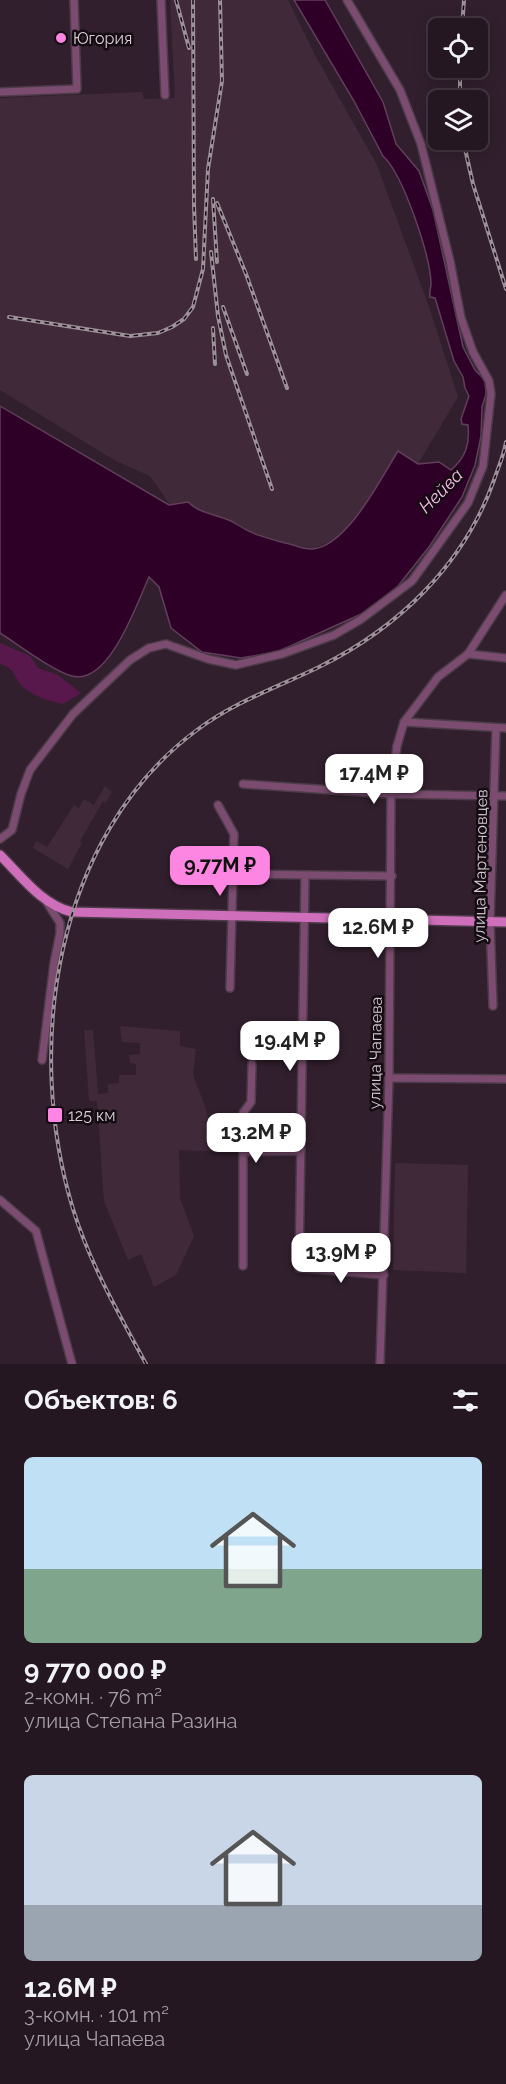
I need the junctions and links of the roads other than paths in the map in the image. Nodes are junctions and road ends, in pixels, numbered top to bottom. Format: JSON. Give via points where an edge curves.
{"nodes":[{"id":1,"x":74,"y":0,"type":"edge"},
{"id":2,"x":161,"y":0,"type":"edge"},
{"id":3,"x":347,"y":0,"type":"edge"},
{"id":4,"x":0,"y":92,"type":"edge"},
{"id":5,"x":165,"y":95,"type":"dead end"},
{"id":6,"x":505,"y":598,"type":"edge"},
{"id":7,"x":468,"y":654,"type":"junction"},
{"id":8,"x":506,"y":658,"type":"edge"},
{"id":9,"x":404,"y":722,"type":"junction"},
{"id":10,"x":496,"y":728,"type":"junction"},
{"id":11,"x":506,"y":728,"type":"edge"},
{"id":12,"x":243,"y":784,"type":"dead end"},
{"id":13,"x":391,"y":794,"type":"junction"},
{"id":14,"x":495,"y":795,"type":"junction"},
{"id":15,"x":506,"y":796,"type":"edge"},
{"id":16,"x":218,"y":805,"type":"dead end"},
{"id":17,"x":0,"y":839,"type":"edge"},
{"id":18,"x":0,"y":855,"type":"edge"},
{"id":19,"x":233,"y":874,"type":"junction"},
{"id":20,"x":305,"y":876,"type":"junction"},
{"id":21,"x":392,"y":876,"type":"junction"},
{"id":22,"x":45,"y":899,"type":"junction"},
{"id":23,"x":232,"y":914,"type":"junction"},
{"id":24,"x":304,"y":916,"type":"junction"},
{"id":25,"x":391,"y":918,"type":"junction"},
{"id":26,"x":490,"y":921,"type":"junction"},
{"id":27,"x":506,"y":922,"type":"edge"},
{"id":28,"x":230,"y":988,"type":"dead end"},
{"id":29,"x":493,"y":1006,"type":"dead end"},
{"id":30,"x":42,"y":1060,"type":"dead end"},
{"id":31,"x":252,"y":1064,"type":"dead end"},
{"id":32,"x":388,"y":1078,"type":"junction"},
{"id":33,"x":506,"y":1079,"type":"edge"},
{"id":34,"x":301,"y":1151,"type":"junction"},
{"id":35,"x":243,"y":1152,"type":"junction"},
{"id":36,"x":0,"y":1200,"type":"edge"},
{"id":37,"x":243,"y":1266,"type":"dead end"},
{"id":38,"x":384,"y":1275,"type":"junction"},
{"id":39,"x":72,"y":1364,"type":"edge"},
{"id":40,"x":380,"y":1364,"type":"edge"}],
"edges":[{"from":1,"to":4,"type":"street","via":[[77,88]]},
{"from":2,"to":5,"type":"street"},
{"from":3,"to":17,"type":"street","via":[[400,90],[421,144],[461,318],[489,381],[483,466],[472,494],[440,546],[412,581],[360,620],[334,634],[282,654],[236,665],[166,644],[149,648],[130,660],[73,714],[30,770],[12,830]]},
{"from":6,"to":7,"type":"street","name":"улица Чапаева"},
{"from":7,"to":8,"type":"street"},
{"from":7,"to":9,"type":"street","name":"улица Чапаева","via":[[438,678]]},
{"from":9,"to":10,"type":"street"},
{"from":9,"to":13,"type":"street","name":"улица Чапаева"},
{"from":10,"to":11,"type":"street"},
{"from":10,"to":14,"type":"street","name":"улица Мартеновцев"},
{"from":12,"to":13,"type":"street"},
{"from":13,"to":14,"type":"street"},
{"from":13,"to":21,"type":"street","name":"улица Чапаева"},
{"from":14,"to":15,"type":"street"},
{"from":14,"to":26,"type":"street","name":"улица Мартеновцев"},
{"from":16,"to":19,"type":"street","via":[[234,834]]},
{"from":18,"to":22,"type":"main road"},
{"from":19,"to":20,"type":"street"},
{"from":19,"to":23,"type":"street"},
{"from":20,"to":21,"type":"street"},
{"from":20,"to":24,"type":"street"},
{"from":21,"to":25,"type":"street","name":"улица Чапаева"},
{"from":22,"to":23,"type":"main road","via":[[72,912]]},
{"from":22,"to":30,"type":"street","via":[[60,923],[60,933]]},
{"from":23,"to":24,"type":"main road"},
{"from":23,"to":28,"type":"street"},
{"from":24,"to":25,"type":"main road"},
{"from":24,"to":34,"type":"street"},
{"from":25,"to":26,"type":"main road"},
{"from":25,"to":32,"type":"street","name":"улица Чапаева"},
{"from":26,"to":27,"type":"main road"},
{"from":26,"to":29,"type":"street","name":"улица Мартеновцев"},
{"from":31,"to":35,"type":"street","via":[[251,1102],[243,1113]]},
{"from":32,"to":33,"type":"street"},
{"from":32,"to":38,"type":"street","name":"улица Чапаева"},
{"from":34,"to":35,"type":"street"},
{"from":34,"to":38,"type":"street","via":[[299,1268]]},
{"from":35,"to":37,"type":"street"},
{"from":36,"to":39,"type":"street","via":[[36,1231]]},
{"from":38,"to":40,"type":"street","name":"улица Чапаева"}]}
